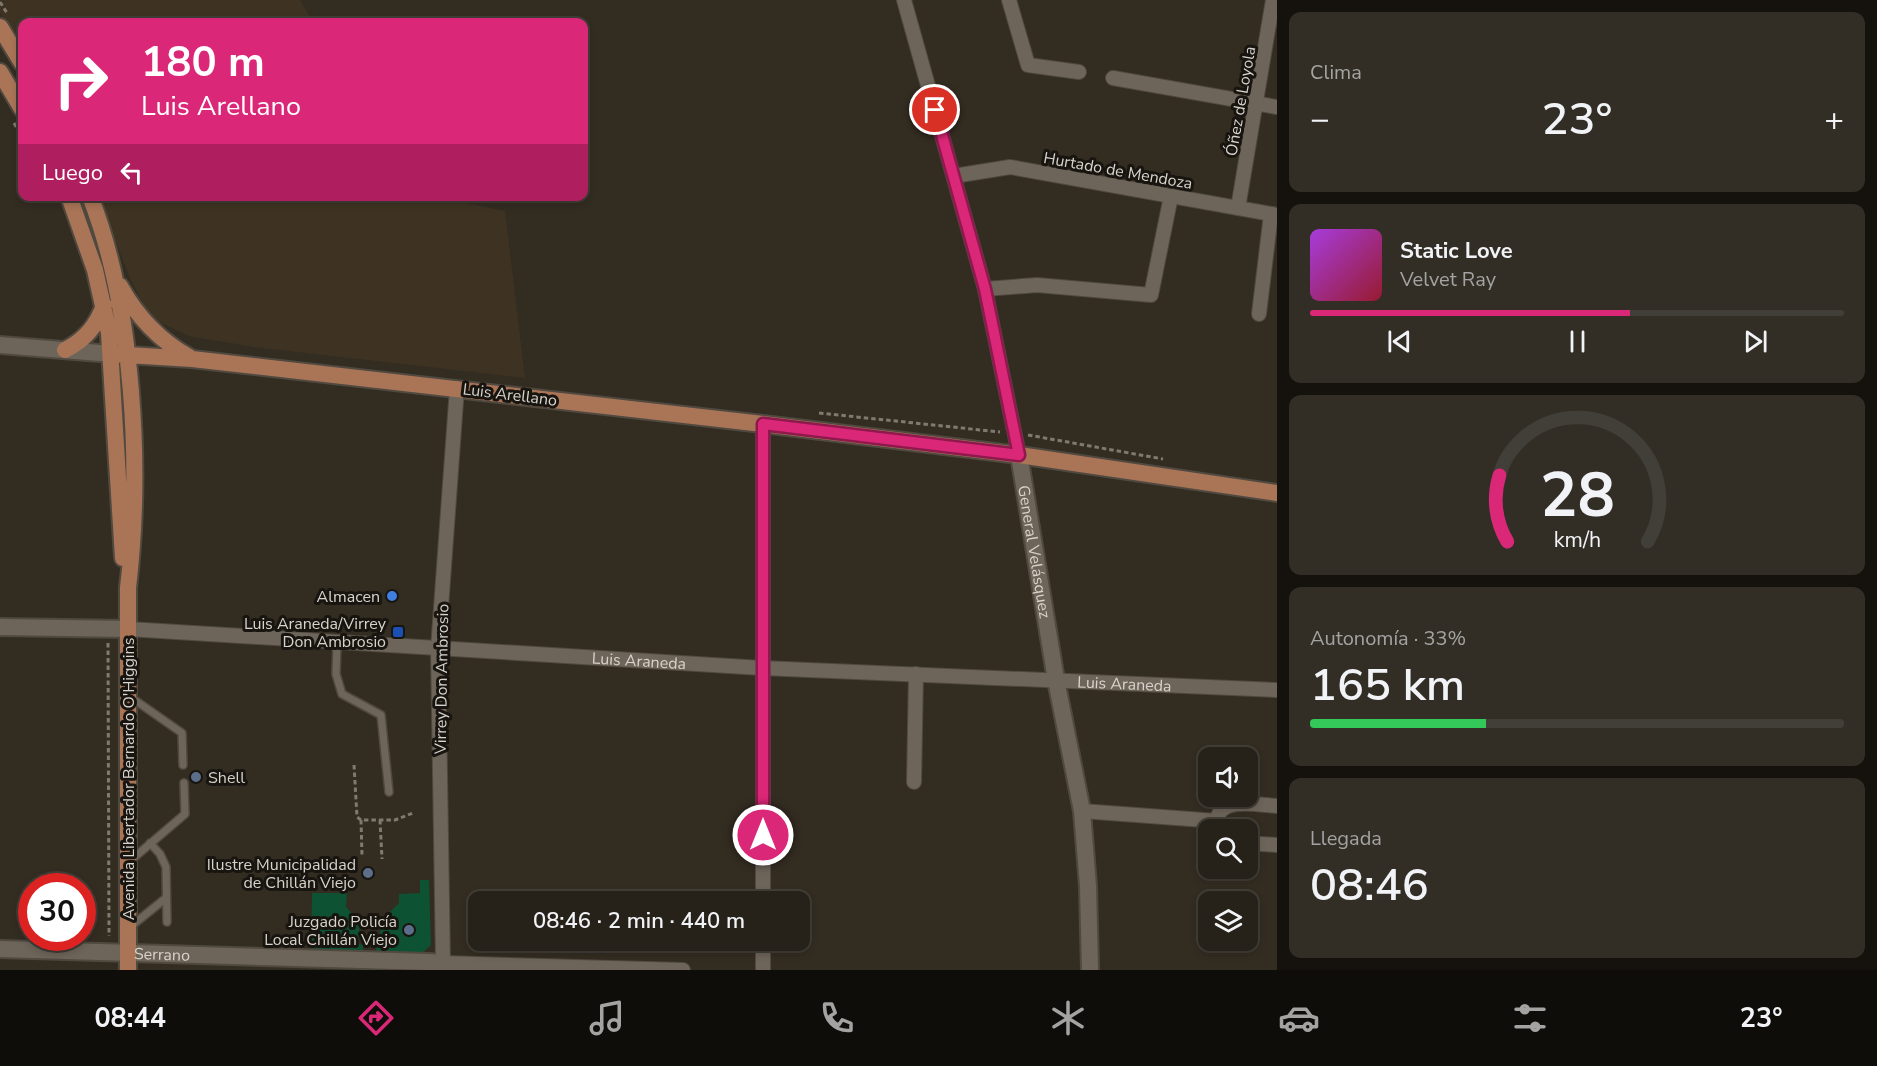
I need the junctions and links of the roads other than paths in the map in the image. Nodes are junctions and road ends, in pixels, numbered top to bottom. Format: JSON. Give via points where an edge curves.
{"nodes":[{"id":1,"x":906,"y":0,"type":"edge"},
{"id":2,"x":1009,"y":0,"type":"edge"},
{"id":3,"x":1275,"y":0,"type":"edge"},
{"id":4,"x":0,"y":27,"type":"edge"},
{"id":5,"x":18,"y":56,"type":"edge"},
{"id":6,"x":0,"y":72,"type":"edge"},
{"id":7,"x":1079,"y":72,"type":"dead end"},
{"id":8,"x":1113,"y":78,"type":"dead end"},
{"id":9,"x":18,"y":102,"type":"edge"},
{"id":10,"x":1256,"y":104,"type":"junction"},
{"id":11,"x":1277,"y":107,"type":"edge"},
{"id":12,"x":954,"y":176,"type":"junction"},
{"id":13,"x":1171,"y":196,"type":"junction"},
{"id":14,"x":71,"y":201,"type":"edge"},
{"id":15,"x":92,"y":201,"type":"edge"},
{"id":16,"x":1238,"y":208,"type":"junction"},
{"id":17,"x":1274,"y":215,"type":"edge"},
{"id":18,"x":112,"y":267,"type":"junction"},
{"id":19,"x":985,"y":289,"type":"junction"},
{"id":20,"x":104,"y":305,"type":"junction"},
{"id":21,"x":1259,"y":314,"type":"dead end"},
{"id":22,"x":0,"y":345,"type":"edge"},
{"id":23,"x":65,"y":350,"type":"junction"},
{"id":24,"x":119,"y":354,"type":"junction"},
{"id":25,"x":192,"y":359,"type":"junction"},
{"id":26,"x":457,"y":388,"type":"junction"},
{"id":27,"x":763,"y":424,"type":"junction"},
{"id":28,"x":1019,"y":455,"type":"junction"},
{"id":29,"x":1277,"y":493,"type":"edge"},
{"id":30,"x":0,"y":627,"type":"edge"},
{"id":31,"x":128,"y":629,"type":"junction"},
{"id":32,"x":337,"y":642,"type":"junction"},
{"id":33,"x":438,"y":649,"type":"junction"},
{"id":34,"x":762,"y":668,"type":"junction"},
{"id":35,"x":916,"y":674,"type":"junction"},
{"id":36,"x":1056,"y":680,"type":"junction"},
{"id":37,"x":1277,"y":690,"type":"edge"},
{"id":38,"x":128,"y":695,"type":"junction"},
{"id":39,"x":183,"y":765,"type":"dead end"},
{"id":40,"x":914,"y":782,"type":"dead end"},
{"id":41,"x":184,"y":783,"type":"dead end"},
{"id":42,"x":389,"y":792,"type":"dead end"},
{"id":43,"x":1277,"y":806,"type":"edge"},
{"id":44,"x":1082,"y":811,"type":"junction"},
{"id":45,"x":1219,"y":819,"type":"edge"},
{"id":46,"x":1198,"y":823,"type":"edge"},
{"id":47,"x":150,"y":843,"type":"junction"},
{"id":48,"x":1258,"y":844,"type":"edge"},
{"id":49,"x":1277,"y":845,"type":"edge"},
{"id":50,"x":128,"y":862,"type":"junction"},
{"id":51,"x":763,"y":891,"type":"edge"},
{"id":52,"x":166,"y":898,"type":"junction"},
{"id":53,"x":167,"y":922,"type":"dead end"},
{"id":54,"x":128,"y":928,"type":"junction"},
{"id":55,"x":0,"y":949,"type":"edge"},
{"id":56,"x":763,"y":951,"type":"edge"},
{"id":57,"x":128,"y":962,"type":"edge"},
{"id":58,"x":443,"y":967,"type":"edge"},
{"id":59,"x":684,"y":970,"type":"edge"},
{"id":60,"x":763,"y":970,"type":"edge"},
{"id":61,"x":1090,"y":970,"type":"edge"}],
"edges":[{"from":1,"to":12,"type":"street","name":"General Velásquez"},
{"from":2,"to":7,"type":"street","via":[[1028,65]]},
{"from":3,"to":10,"type":"street","name":"Óñez de Loyola"},
{"from":4,"to":5,"type":"main road"},
{"from":6,"to":9,"type":"main road"},
{"from":8,"to":10,"type":"street"},
{"from":10,"to":11,"type":"street"},
{"from":10,"to":16,"type":"street","name":"Óñez de Loyola"},
{"from":12,"to":13,"type":"street","name":"Hurtado de Mendoza","via":[[1010,167]]},
{"from":12,"to":19,"type":"street","name":"General Velásquez"},
{"from":13,"to":16,"type":"street","name":"Hurtado de Mendoza"},
{"from":13,"to":19,"type":"street","via":[[1151,295],[1037,285]]},
{"from":14,"to":20,"type":"main road","name":"Avenida Libertador Bernardo O'Higgins"},
{"from":15,"to":18,"type":"main road","name":"Avenida Libertador Bernardo O'Higgins"},
{"from":16,"to":17,"type":"street","name":"Hurtado de Mendoza"},
{"from":17,"to":21,"type":"street"},
{"from":18,"to":24,"type":"main road","name":"Avenida Libertador Bernardo O'Higgins"},
{"from":18,"to":25,"type":"main road","via":[[127,298],[148,326]]},
{"from":19,"to":28,"type":"street","name":"General Velásquez"},
{"from":20,"to":23,"type":"main road","via":[[90,332]]},
{"from":20,"to":24,"type":"main road","name":"Avenida Libertador Bernardo O'Higgins"},
{"from":22,"to":23,"type":"street","name":"Luis Arellano"},
{"from":23,"to":24,"type":"street","name":"Luis Arellano"},
{"from":24,"to":25,"type":"main road","name":"Luis Arellano"},
{"from":24,"to":31,"type":"main road","name":"Avenida Libertador Bernardo O'Higgins","via":[[120,531],[128,588]]},
{"from":25,"to":26,"type":"main road","name":"Luis Arellano"},
{"from":26,"to":27,"type":"main road","name":"Luis Arellano"},
{"from":26,"to":33,"type":"street","name":"Virrey Don Ambrosio"},
{"from":27,"to":28,"type":"main road","name":"Luis Arellano"},
{"from":27,"to":34,"type":"street"},
{"from":28,"to":29,"type":"main road","name":"Luis Arellano"},
{"from":28,"to":36,"type":"street","name":"General Velásquez"},
{"from":30,"to":31,"type":"street","name":"Luis Araneda"},
{"from":31,"to":32,"type":"street","name":"Luis Araneda"},
{"from":31,"to":38,"type":"main road","name":"Avenida Libertador Bernardo O'Higgins"},
{"from":32,"to":33,"type":"street","name":"Luis Araneda"},
{"from":32,"to":42,"type":"lane","via":[[336,674],[342,694],[381,715]]},
{"from":33,"to":34,"type":"street","name":"Luis Araneda"},
{"from":33,"to":58,"type":"street","name":"Virrey Don Ambrosio"},
{"from":34,"to":35,"type":"street","name":"Luis Araneda"},
{"from":34,"to":51,"type":"street"},
{"from":35,"to":36,"type":"street","name":"Luis Araneda"},
{"from":35,"to":40,"type":"street"},
{"from":36,"to":37,"type":"street","name":"Luis Araneda"},
{"from":36,"to":44,"type":"street","name":"General Velásquez"},
{"from":38,"to":39,"type":"lane","via":[[182,733]]},
{"from":38,"to":50,"type":"main road","name":"Avenida Libertador Bernardo O'Higgins"},
{"from":41,"to":47,"type":"lane","via":[[185,814]]},
{"from":43,"to":45,"type":"street","via":[[1230,804],[1221,810]]},
{"from":44,"to":46,"type":"street"},
{"from":44,"to":61,"type":"street","name":"General Velásquez"},
{"from":47,"to":50,"type":"lane"},
{"from":47,"to":52,"type":"lane","via":[[165,863]]},
{"from":48,"to":49,"type":"street"},
{"from":50,"to":54,"type":"main road","name":"Avenida Libertador Bernardo O'Higgins"},
{"from":52,"to":53,"type":"lane"},
{"from":52,"to":54,"type":"lane"},
{"from":54,"to":57,"type":"main road","name":"Avenida Libertador Bernardo O'Higgins"},
{"from":55,"to":57,"type":"street","name":"Serrano","via":[[109,953]]},
{"from":56,"to":60,"type":"street"},
{"from":57,"to":58,"type":"street","name":"Serrano"},
{"from":58,"to":59,"type":"street","name":"Serrano"}]}
